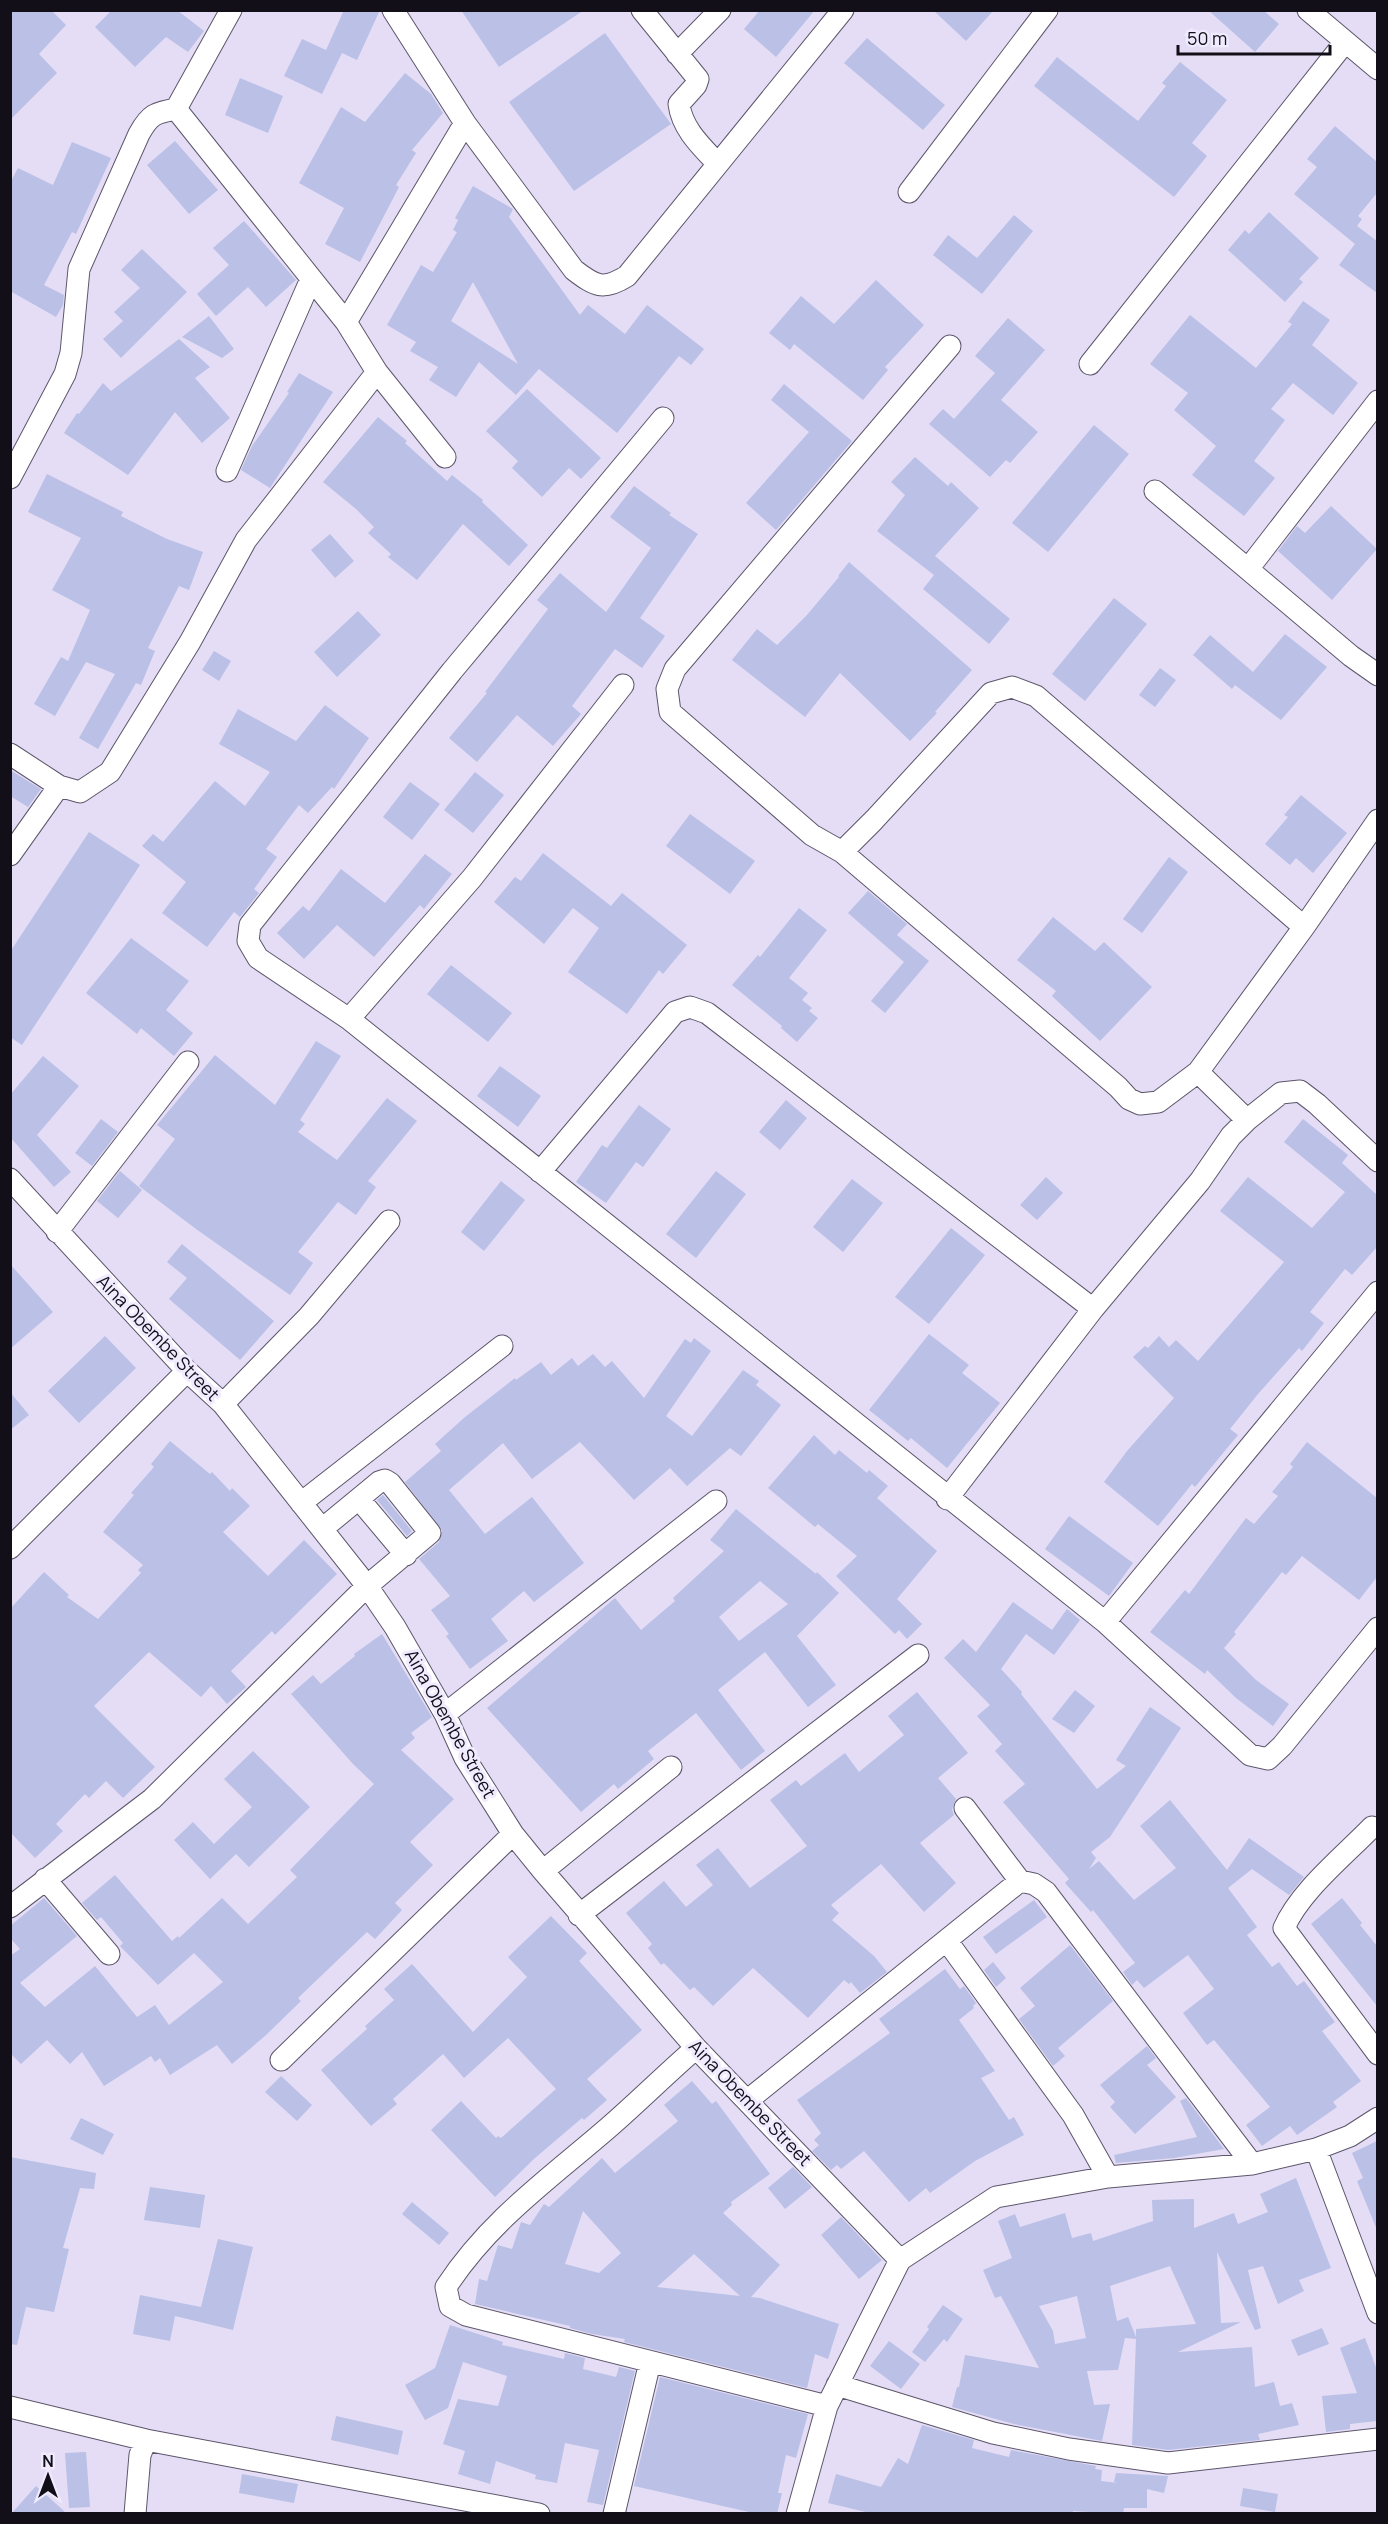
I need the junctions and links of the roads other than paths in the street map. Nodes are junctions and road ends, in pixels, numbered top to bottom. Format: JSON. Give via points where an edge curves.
{"nodes":[{"id":1,"x":231,"y":10,"type":"edge"},
{"id":2,"x":393,"y":10,"type":"edge"},
{"id":3,"x":642,"y":10,"type":"edge"},
{"id":4,"x":720,"y":10,"type":"edge"},
{"id":5,"x":843,"y":10,"type":"edge"},
{"id":6,"x":1047,"y":10,"type":"edge"},
{"id":7,"x":1308,"y":10,"type":"edge"},
{"id":8,"x":1345,"y":42,"type":"junction"},
{"id":9,"x":677,"y":54,"type":"junction"},
{"id":10,"x":1377,"y":69,"type":"edge"},
{"id":11,"x":176,"y":109,"type":"junction"},
{"id":12,"x":465,"y":123,"type":"junction"},
{"id":13,"x":718,"y":164,"type":"junction"},
{"id":14,"x":909,"y":192,"type":"dead end"},
{"id":15,"x":311,"y":279,"type":"junction"},
{"id":16,"x":346,"y":322,"type":"junction"},
{"id":17,"x":950,"y":346,"type":"dead end"},
{"id":18,"x":1090,"y":364,"type":"dead end"},
{"id":19,"x":377,"y":372,"type":"junction"},
{"id":20,"x":1377,"y":401,"type":"edge"},
{"id":21,"x":663,"y":418,"type":"dead end"},
{"id":22,"x":445,"y":457,"type":"dead end"},
{"id":23,"x":227,"y":471,"type":"dead end"},
{"id":24,"x":10,"y":478,"type":"edge"},
{"id":25,"x":1155,"y":491,"type":"dead end"},
{"id":26,"x":1248,"y":570,"type":"junction"},
{"id":27,"x":1377,"y":675,"type":"edge"},
{"id":28,"x":623,"y":685,"type":"dead end"},
{"id":29,"x":10,"y":754,"type":"edge"},
{"id":30,"x":59,"y":786,"type":"junction"},
{"id":31,"x":1377,"y":820,"type":"edge"},
{"id":32,"x":842,"y":852,"type":"junction"},
{"id":33,"x":10,"y":855,"type":"edge"},
{"id":34,"x":1304,"y":927,"type":"junction"},
{"id":35,"x":349,"y":1019,"type":"junction"},
{"id":36,"x":188,"y":1062,"type":"dead end"},
{"id":37,"x":1198,"y":1072,"type":"junction"},
{"id":38,"x":1247,"y":1120,"type":"junction"},
{"id":39,"x":1377,"y":1161,"type":"edge"},
{"id":40,"x":540,"y":1172,"type":"junction"},
{"id":41,"x":10,"y":1179,"type":"edge"},
{"id":42,"x":389,"y":1221,"type":"dead end"},
{"id":43,"x":57,"y":1232,"type":"junction"},
{"id":44,"x":1377,"y":1292,"type":"edge"},
{"id":45,"x":1093,"y":1309,"type":"junction"},
{"id":46,"x":502,"y":1346,"type":"dead end"},
{"id":47,"x":187,"y":1371,"type":"junction"},
{"id":48,"x":223,"y":1404,"type":"junction"},
{"id":49,"x":359,"y":1498,"type":"junction"},
{"id":50,"x":947,"y":1498,"type":"junction"},
{"id":51,"x":717,"y":1501,"type":"dead end"},
{"id":52,"x":301,"y":1503,"type":"junction"},
{"id":53,"x":322,"y":1529,"type":"junction"},
{"id":54,"x":10,"y":1548,"type":"edge"},
{"id":55,"x":406,"y":1555,"type":"junction"},
{"id":56,"x":367,"y":1586,"type":"junction"},
{"id":57,"x":1105,"y":1622,"type":"junction"},
{"id":58,"x":1377,"y":1628,"type":"edge"},
{"id":59,"x":918,"y":1655,"type":"dead end"},
{"id":60,"x":445,"y":1714,"type":"junction"},
{"id":61,"x":671,"y":1767,"type":"dead end"},
{"id":62,"x":965,"y":1808,"type":"dead end"},
{"id":63,"x":1372,"y":1827,"type":"dead end"},
{"id":64,"x":513,"y":1834,"type":"junction"},
{"id":65,"x":543,"y":1871,"type":"junction"},
{"id":66,"x":45,"y":1879,"type":"junction"},
{"id":67,"x":1020,"y":1881,"type":"junction"},
{"id":68,"x":10,"y":1907,"type":"edge"},
{"id":69,"x":579,"y":1915,"type":"junction"},
{"id":70,"x":947,"y":1941,"type":"junction"},
{"id":71,"x":109,"y":1954,"type":"dead end"},
{"id":72,"x":696,"y":2048,"type":"junction"},
{"id":73,"x":1377,"y":2054,"type":"edge"},
{"id":74,"x":281,"y":2060,"type":"dead end"},
{"id":75,"x":747,"y":2100,"type":"junction"},
{"id":76,"x":1377,"y":2118,"type":"edge"},
{"id":77,"x":1316,"y":2149,"type":"junction"},
{"id":78,"x":1252,"y":2164,"type":"junction"},
{"id":79,"x":1108,"y":2177,"type":"junction"},
{"id":80,"x":900,"y":2260,"type":"junction"},
{"id":81,"x":1377,"y":2313,"type":"edge"},
{"id":82,"x":650,"y":2362,"type":"junction"},
{"id":83,"x":837,"y":2385,"type":"junction"},
{"id":84,"x":827,"y":2406,"type":"junction"},
{"id":85,"x":10,"y":2407,"type":"edge"},
{"id":86,"x":1377,"y":2439,"type":"edge"},
{"id":87,"x":146,"y":2440,"type":"junction"},
{"id":88,"x":135,"y":2514,"type":"edge"},
{"id":89,"x":538,"y":2514,"type":"edge"},
{"id":90,"x":614,"y":2514,"type":"edge"},
{"id":91,"x":797,"y":2514,"type":"edge"}],
"edges":[{"from":1,"to":11,"type":"street"},
{"from":2,"to":12,"type":"street"},
{"from":3,"to":9,"type":"street"},
{"from":4,"to":9,"type":"street"},
{"from":5,"to":13,"type":"street"},
{"from":6,"to":14,"type":"street"},
{"from":7,"to":8,"type":"street"},
{"from":8,"to":10,"type":"street"},
{"from":8,"to":18,"type":"street"},
{"from":9,"to":13,"type":"street","via":[[698,79],[679,104],[680,113],[695,140]]},
{"from":11,"to":15,"type":"street"},
{"from":11,"to":24,"type":"street","via":[[147,119],[92,238],[79,269],[71,353],[65,374]]},
{"from":12,"to":13,"type":"street","via":[[574,270],[592,284],[611,286],[627,276]]},
{"from":12,"to":16,"type":"street"},
{"from":15,"to":16,"type":"street"},
{"from":15,"to":23,"type":"street"},
{"from":16,"to":19,"type":"street"},
{"from":17,"to":32,"type":"street","via":[[675,669],[667,689],[670,712],[812,835]]},
{"from":19,"to":22,"type":"street"},
{"from":19,"to":30,"type":"street","via":[[246,540],[190,642],[110,772],[80,792]]},
{"from":20,"to":26,"type":"street"},
{"from":21,"to":35,"type":"street","via":[[452,671],[250,925],[248,941],[258,958]]},
{"from":25,"to":26,"type":"street"},
{"from":26,"to":27,"type":"street"},
{"from":28,"to":35,"type":"street","via":[[472,878]]},
{"from":29,"to":30,"type":"street"},
{"from":30,"to":33,"type":"street"},
{"from":31,"to":34,"type":"street"},
{"from":32,"to":34,"type":"street","via":[[991,693],[1012,687],[1035,696]]},
{"from":32,"to":37,"type":"street","via":[[1129,1099],[1140,1104],[1158,1102]]},
{"from":34,"to":37,"type":"street"},
{"from":35,"to":40,"type":"street"},
{"from":36,"to":43,"type":"street"},
{"from":37,"to":38,"type":"street"},
{"from":38,"to":39,"type":"street","via":[[1281,1093],[1300,1091]]},
{"from":38,"to":45,"type":"street"},
{"from":40,"to":45,"type":"street","via":[[675,1012],[690,1007],[707,1013]]},
{"from":40,"to":50,"type":"street"},
{"from":41,"to":43,"type":"street","name":"Aina Obembe Street"},
{"from":42,"to":48,"type":"street","via":[[309,1316]]},
{"from":43,"to":47,"type":"street","name":"Aina Obembe Street"},
{"from":44,"to":57,"type":"street"},
{"from":45,"to":50,"type":"street"},
{"from":46,"to":52,"type":"street"},
{"from":47,"to":48,"type":"street","name":"Aina Obembe Street"},
{"from":47,"to":54,"type":"street"},
{"from":48,"to":52,"type":"street","name":"Aina Obembe Street"},
{"from":49,"to":53,"type":"street"},
{"from":49,"to":55,"type":"street"},
{"from":49,"to":55,"type":"street","via":[[385,1480],[428,1528],[427,1538]]},
{"from":50,"to":57,"type":"street"},
{"from":51,"to":60,"type":"street"},
{"from":52,"to":53,"type":"street","name":"Aina Obembe Street"},
{"from":53,"to":56,"type":"street","name":"Aina Obembe Street"},
{"from":55,"to":56,"type":"street"},
{"from":56,"to":60,"type":"street","name":"Aina Obembe Street"},
{"from":56,"to":66,"type":"street","via":[[152,1798]]},
{"from":57,"to":58,"type":"street","via":[[1250,1755],[1268,1759]]},
{"from":59,"to":69,"type":"street"},
{"from":60,"to":64,"type":"street","name":"Aina Obembe Street","via":[[465,1758]]},
{"from":61,"to":65,"type":"street"},
{"from":62,"to":67,"type":"street"},
{"from":63,"to":73,"type":"street","via":[[1305,1896],[1284,1928]]},
{"from":64,"to":65,"type":"street","name":"Aina Obembe Street"},
{"from":64,"to":74,"type":"street"},
{"from":65,"to":69,"type":"street","name":"Aina Obembe Street"},
{"from":66,"to":68,"type":"street"},
{"from":66,"to":71,"type":"street"},
{"from":67,"to":70,"type":"street"},
{"from":67,"to":78,"type":"street","via":[[1046,1892]]},
{"from":69,"to":72,"type":"street","name":"Aina Obembe Street"},
{"from":70,"to":75,"type":"street"},
{"from":70,"to":79,"type":"street","via":[[1073,2115]]},
{"from":72,"to":75,"type":"street","name":"Aina Obembe Street"},
{"from":72,"to":82,"type":"street","via":[[496,2224],[446,2287],[450,2306],[466,2316]]},
{"from":75,"to":80,"type":"street","name":"Aina Obembe Street"},
{"from":76,"to":77,"type":"street","via":[[1350,2136]]},
{"from":77,"to":78,"type":"street"},
{"from":77,"to":81,"type":"street"},
{"from":78,"to":79,"type":"street"},
{"from":79,"to":80,"type":"street","via":[[996,2197]]},
{"from":80,"to":83,"type":"street"},
{"from":82,"to":84,"type":"street"},
{"from":82,"to":90,"type":"street"},
{"from":83,"to":84,"type":"street"},
{"from":83,"to":86,"type":"street","via":[[993,2433],[1168,2463]]},
{"from":84,"to":91,"type":"street"},
{"from":85,"to":87,"type":"street"},
{"from":87,"to":88,"type":"street"},
{"from":87,"to":89,"type":"street"}]}
